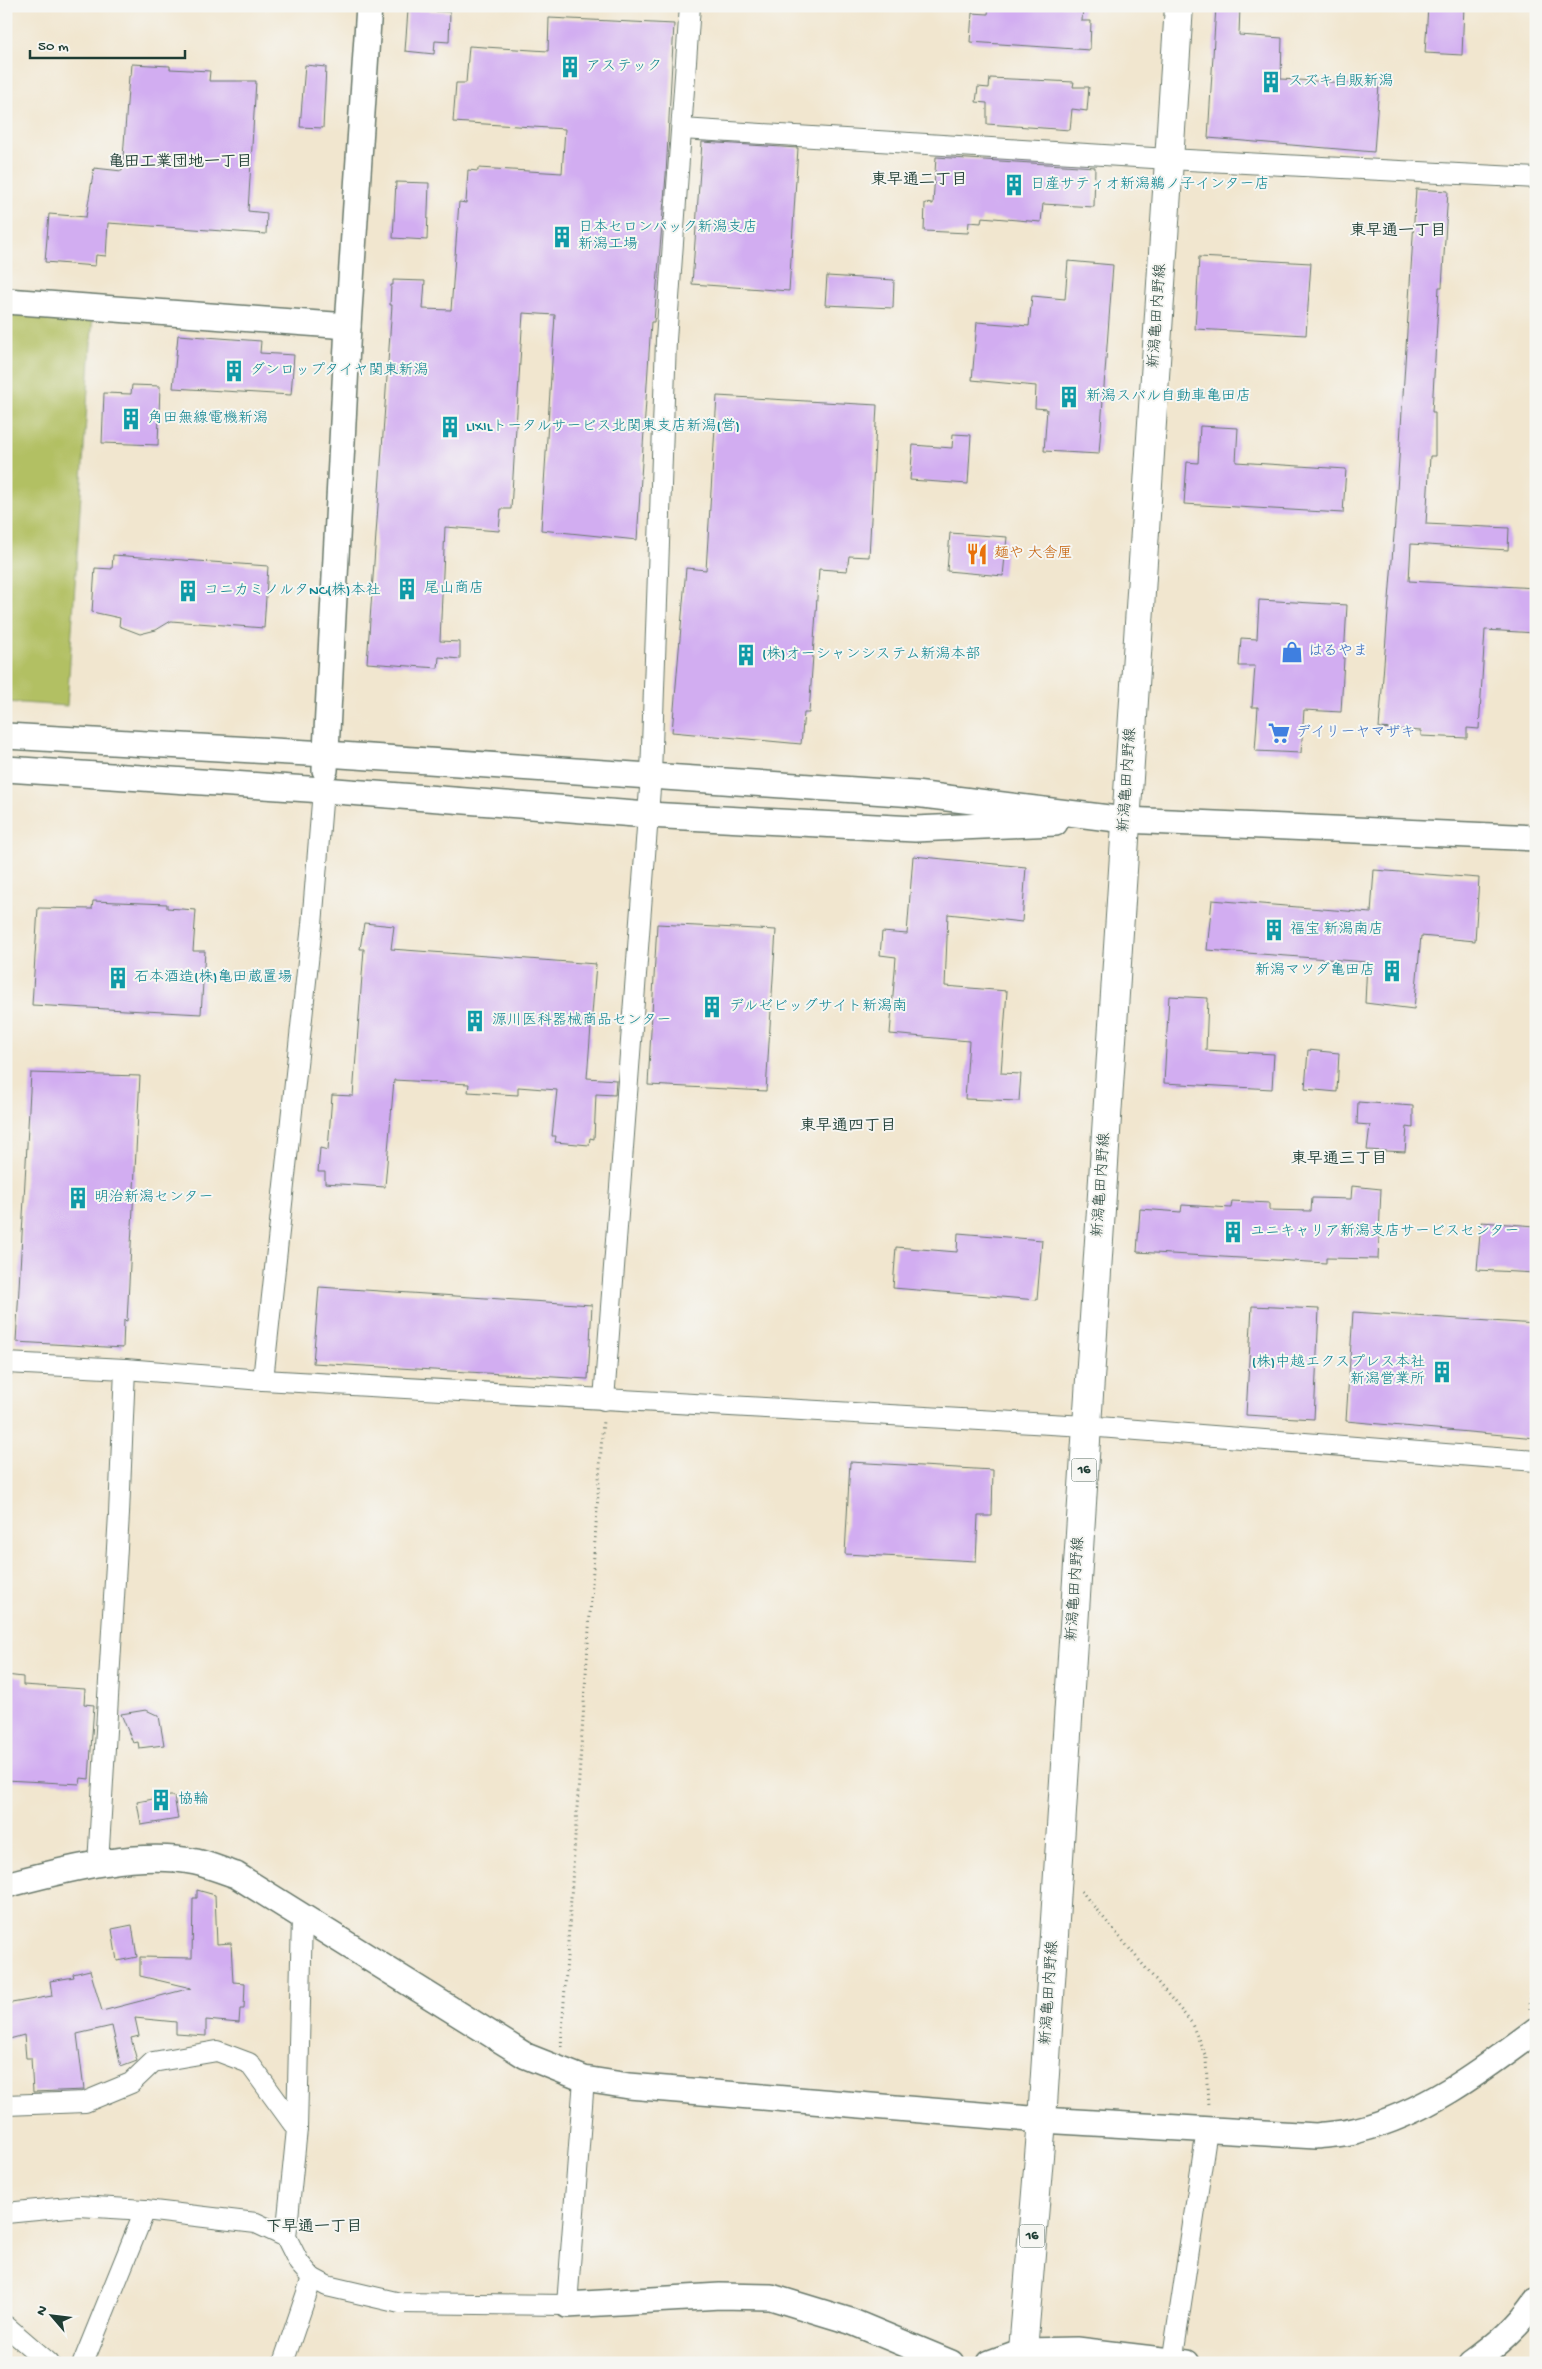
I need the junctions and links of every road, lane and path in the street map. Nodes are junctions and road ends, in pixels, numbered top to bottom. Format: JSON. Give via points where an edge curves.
{"nodes":[{"id":1,"x":369,"y":6,"type":"edge"},
{"id":2,"x":690,"y":6,"type":"edge"},
{"id":3,"x":1179,"y":6,"type":"edge"},
{"id":4,"x":682,"y":129,"type":"junction"},
{"id":5,"x":1168,"y":159,"type":"junction"},
{"id":6,"x":1536,"y":178,"type":"edge"},
{"id":7,"x":6,"y":301,"type":"edge"},
{"id":8,"x":348,"y":326,"type":"junction"},
{"id":9,"x":6,"y":736,"type":"edge"},
{"id":10,"x":326,"y":754,"type":"junction"},
{"id":11,"x":6,"y":769,"type":"edge"},
{"id":12,"x":651,"y":775,"type":"junction"},
{"id":13,"x":323,"y":790,"type":"junction"},
{"id":14,"x":648,"y":816,"type":"junction"},
{"id":15,"x":1125,"y":820,"type":"junction"},
{"id":16,"x":1536,"y":838,"type":"edge"},
{"id":17,"x":6,"y":1363,"type":"edge"},
{"id":18,"x":125,"y":1369,"type":"junction"},
{"id":19,"x":263,"y":1380,"type":"junction"},
{"id":20,"x":604,"y":1400,"type":"junction"},
{"id":21,"x":1086,"y":1426,"type":"junction"},
{"id":22,"x":1536,"y":1461,"type":"edge"},
{"id":23,"x":98,"y":1864,"type":"junction"},
{"id":24,"x":1057,"y":1881,"type":"junction"},
{"id":25,"x":6,"y":1885,"type":"edge"},
{"id":26,"x":302,"y":1917,"type":"junction"},
{"id":27,"x":1536,"y":1920,"type":"edge"},
{"id":28,"x":1532,"y":2032,"type":"edge"},
{"id":29,"x":559,"y":2070,"type":"junction"},
{"id":30,"x":584,"y":2079,"type":"junction"},
{"id":31,"x":6,"y":2105,"type":"edge"},
{"id":32,"x":1042,"y":2120,"type":"junction"},
{"id":33,"x":297,"y":2130,"type":"junction"},
{"id":34,"x":1207,"y":2130,"type":"junction"},
{"id":35,"x":145,"y":2210,"type":"junction"},
{"id":36,"x":6,"y":2213,"type":"edge"},
{"id":37,"x":286,"y":2237,"type":"junction"},
{"id":38,"x":312,"y":2278,"type":"junction"},
{"id":39,"x":1536,"y":2301,"type":"edge"},
{"id":40,"x":567,"y":2305,"type":"junction"},
{"id":41,"x":6,"y":2326,"type":"edge"},
{"id":42,"x":1023,"y":2357,"type":"edge"},
{"id":43,"x":1178,"y":2362,"type":"edge"},
{"id":44,"x":49,"y":2363,"type":"edge"},
{"id":45,"x":83,"y":2363,"type":"edge"},
{"id":46,"x":283,"y":2363,"type":"edge"},
{"id":47,"x":951,"y":2363,"type":"edge"},
{"id":48,"x":990,"y":2363,"type":"edge"},
{"id":49,"x":1472,"y":2363,"type":"edge"}],
"edges":[{"from":1,"to":8,"type":"street"},
{"from":2,"to":4,"type":"street"},
{"from":3,"to":5,"type":"main road","name":"新潟亀田内野線","number":"16"},
{"from":4,"to":5,"type":"street"},
{"from":4,"to":12,"type":"street","via":[[666,340]]},
{"from":5,"to":6,"type":"street"},
{"from":5,"to":15,"type":"main road","name":"新潟亀田内野線","number":"16"},
{"from":7,"to":8,"type":"street"},
{"from":8,"to":10,"type":"street"},
{"from":9,"to":10,"type":"street"},
{"from":10,"to":12,"type":"street"},
{"from":10,"to":13,"type":"street"},
{"from":11,"to":13,"type":"street"},
{"from":12,"to":14,"type":"street"},
{"from":12,"to":15,"type":"street","via":[[915,794]]},
{"from":13,"to":14,"type":"street"},
{"from":13,"to":19,"type":"street","via":[[312,925]]},
{"from":14,"to":15,"type":"street","via":[[915,829]]},
{"from":14,"to":20,"type":"street"},
{"from":15,"to":16,"type":"street"},
{"from":15,"to":21,"type":"main road","name":"新潟亀田内野線","number":"16"},
{"from":17,"to":18,"type":"street"},
{"from":18,"to":19,"type":"street"},
{"from":18,"to":23,"type":"street"},
{"from":19,"to":20,"type":"street"},
{"from":20,"to":21,"type":"street"},
{"from":20,"to":29,"type":"path"},
{"from":21,"to":22,"type":"street"},
{"from":21,"to":24,"type":"main road","name":"新潟亀田内野線","number":"16"},
{"from":23,"to":25,"type":"street"},
{"from":23,"to":26,"type":"street","via":[[161,1858],[196,1862],[236,1876]]},
{"from":24,"to":32,"type":"main road","name":"新潟亀田内野線","number":"16"},
{"from":24,"to":34,"type":"path","via":[[1072,1882],[1191,2022],[1206,2057]]},
{"from":26,"to":29,"type":"street","via":[[490,2035]]},
{"from":26,"to":33,"type":"street"},
{"from":27,"to":28,"type":"path"},
{"from":28,"to":34,"type":"street","via":[[1451,2091],[1404,2114],[1358,2130],[1316,2136]]},
{"from":29,"to":30,"type":"street"},
{"from":30,"to":32,"type":"street","via":[[629,2086]]},
{"from":30,"to":40,"type":"street"},
{"from":31,"to":33,"type":"street","via":[[86,2102],[132,2083],[153,2062],[216,2051],[249,2062]]},
{"from":32,"to":34,"type":"street"},
{"from":32,"to":42,"type":"main road","name":"新潟亀田内野線","number":"16"},
{"from":33,"to":37,"type":"street"},
{"from":34,"to":43,"type":"street"},
{"from":35,"to":36,"type":"street","via":[[79,2206]]},
{"from":35,"to":37,"type":"street","via":[[256,2223]]},
{"from":35,"to":45,"type":"street"},
{"from":37,"to":38,"type":"street","via":[[299,2263]]},
{"from":38,"to":40,"type":"street","via":[[326,2286],[400,2303]]},
{"from":38,"to":46,"type":"street"},
{"from":39,"to":49,"type":"street","via":[[1524,2319]]},
{"from":40,"to":47,"type":"street","via":[[720,2296],[771,2297],[850,2321]]},
{"from":41,"to":44,"type":"street"},
{"from":42,"to":43,"type":"street","via":[[1077,2350]]},
{"from":42,"to":48,"type":"street"}]}
